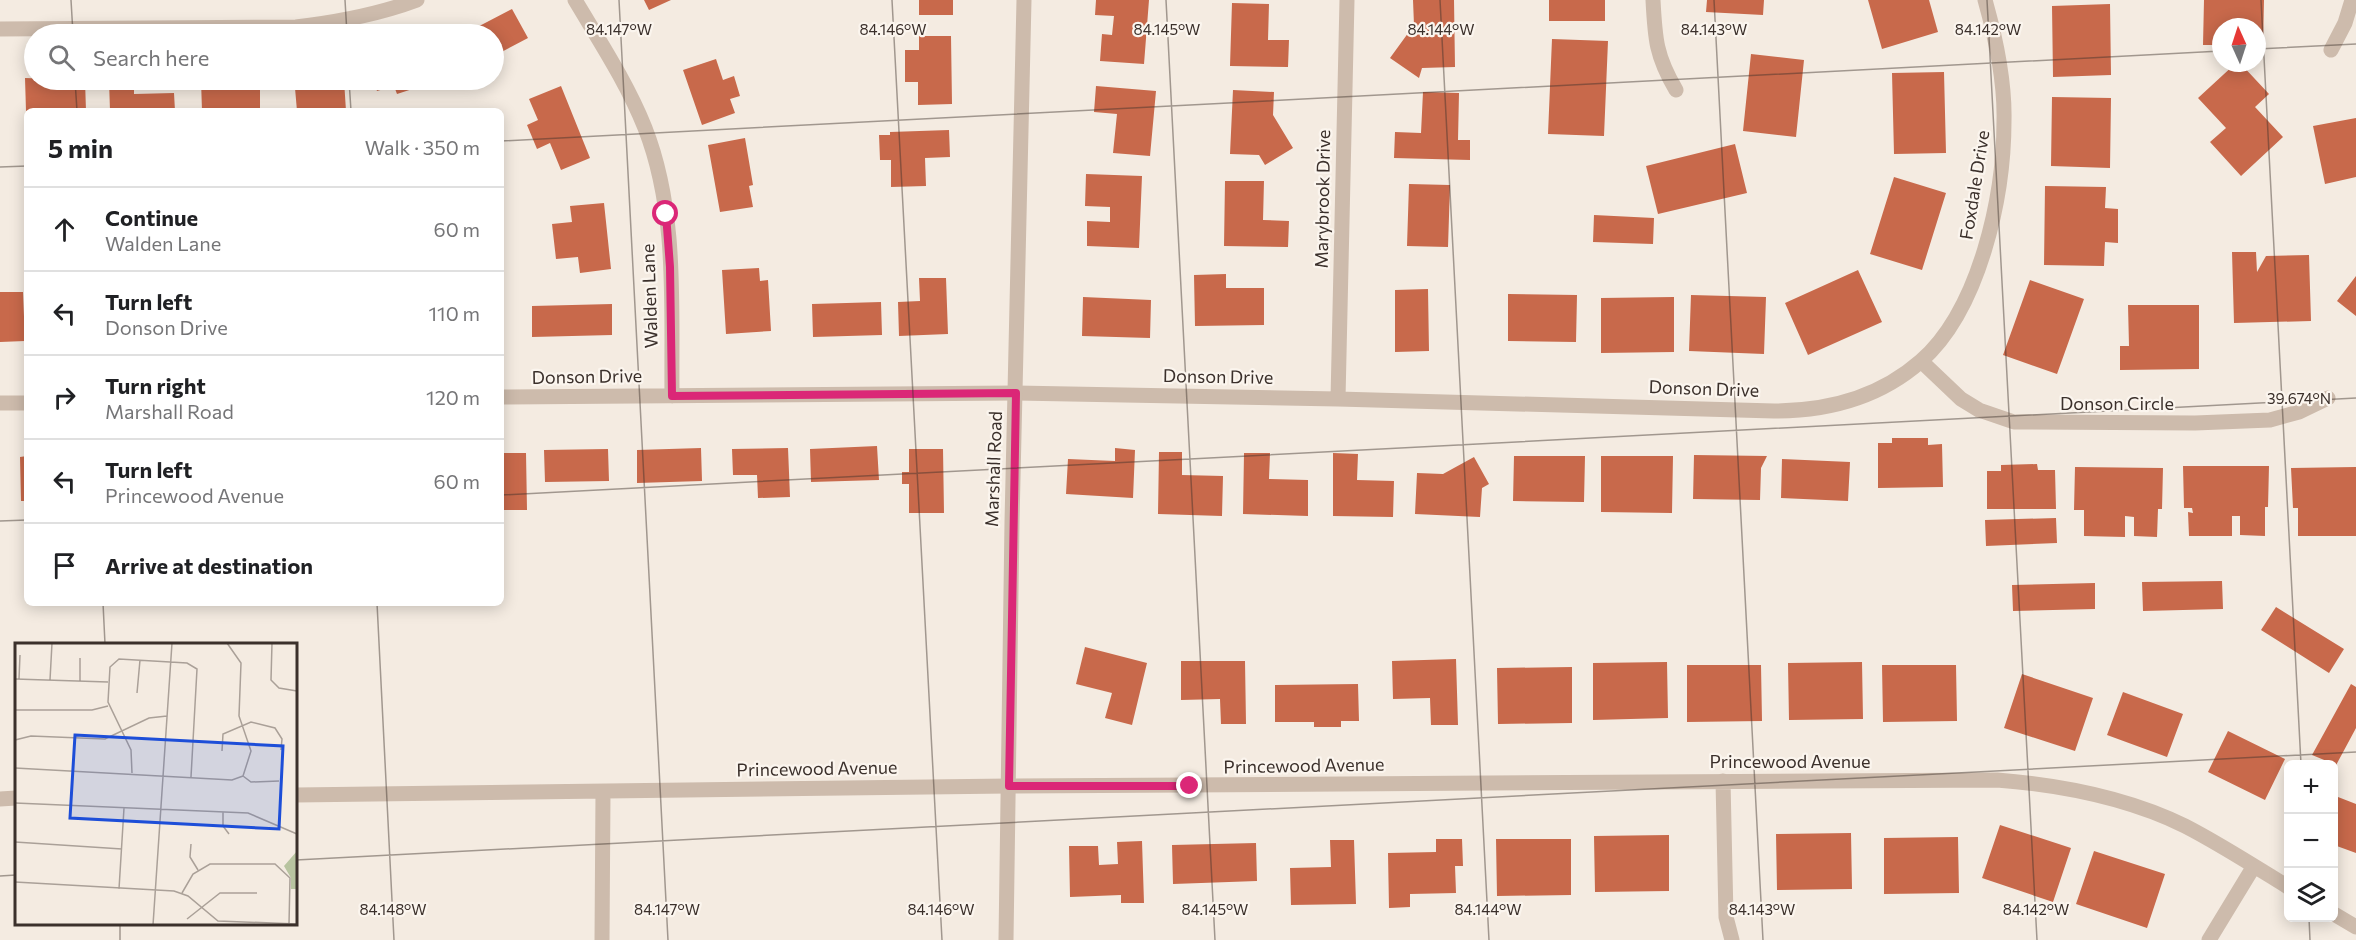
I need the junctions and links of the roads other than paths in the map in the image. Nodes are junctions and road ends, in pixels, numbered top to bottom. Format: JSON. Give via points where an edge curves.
{"nodes":[{"id":1,"x":417,"y":0,"type":"edge"},
{"id":2,"x":574,"y":0,"type":"edge"},
{"id":3,"x":1024,"y":0,"type":"edge"},
{"id":4,"x":1347,"y":0,"type":"edge"},
{"id":5,"x":1653,"y":0,"type":"edge"},
{"id":6,"x":1985,"y":0,"type":"edge"},
{"id":7,"x":2352,"y":0,"type":"edge"},
{"id":8,"x":320,"y":24,"type":"edge"},
{"id":9,"x":0,"y":29,"type":"edge"},
{"id":10,"x":24,"y":29,"type":"edge"},
{"id":11,"x":2331,"y":50,"type":"dead end"},
{"id":12,"x":1676,"y":90,"type":"dead end"},
{"id":13,"x":1921,"y":361,"type":"junction"},
{"id":14,"x":1016,"y":393,"type":"junction"},
{"id":15,"x":672,"y":396,"type":"junction"},
{"id":16,"x":504,"y":397,"type":"edge"},
{"id":17,"x":2328,"y":398,"type":"dead end"},
{"id":18,"x":1338,"y":399,"type":"junction"},
{"id":19,"x":0,"y":403,"type":"edge"},
{"id":20,"x":24,"y":403,"type":"edge"},
{"id":21,"x":1723,"y":782,"type":"junction"},
{"id":22,"x":1009,"y":786,"type":"junction"},
{"id":23,"x":603,"y":792,"type":"junction"},
{"id":24,"x":297,"y":795,"type":"edge"},
{"id":25,"x":15,"y":798,"type":"edge"},
{"id":26,"x":0,"y":799,"type":"edge"},
{"id":27,"x":2254,"y":866,"type":"junction"},
{"id":28,"x":2284,"y":884,"type":"edge"},
{"id":29,"x":2338,"y":916,"type":"edge"},
{"id":30,"x":2356,"y":927,"type":"edge"},
{"id":31,"x":602,"y":940,"type":"edge"},
{"id":32,"x":1006,"y":940,"type":"edge"},
{"id":33,"x":1732,"y":940,"type":"edge"},
{"id":34,"x":2209,"y":940,"type":"edge"}],
"edges":[{"from":1,"to":8,"type":"street","via":[[387,11]]},
{"from":2,"to":15,"type":"street","name":"Walden Lane","via":[[624,82],[658,169],[670,267]]},
{"from":3,"to":14,"type":"street","name":"Marshall Road"},
{"from":4,"to":18,"type":"street","name":"Marybrook Drive"},
{"from":5,"to":12,"type":"street","via":[[1656,45],[1662,67]]},
{"from":6,"to":13,"type":"street","name":"Foxdale Drive","via":[[2002,76],[2004,121],[1993,218],[1967,294],[1943,337]]},
{"from":7,"to":11,"type":"street"},
{"from":9,"to":10,"type":"street"},
{"from":13,"to":17,"type":"street","name":"Donson Circle","via":[[1961,399],[2014,422],[2270,420]]},
{"from":13,"to":18,"type":"street","name":"Donson Drive","via":[[1892,382],[1859,398],[1802,411]]},
{"from":14,"to":15,"type":"street","name":"Donson Drive"},
{"from":14,"to":18,"type":"street","name":"Donson Drive"},
{"from":14,"to":22,"type":"street","name":"Marshall Road"},
{"from":15,"to":16,"type":"street","name":"Donson Drive"},
{"from":19,"to":20,"type":"street"},
{"from":21,"to":22,"type":"street","name":"Princewood Avenue"},
{"from":21,"to":27,"type":"street","name":"Princewood Avenue","via":[[2040,783],[2140,807],[2184,826]]},
{"from":21,"to":33,"type":"street","via":[[1726,917]]},
{"from":22,"to":23,"type":"street","name":"Princewood Avenue"},
{"from":22,"to":32,"type":"street","name":"Marshall Road"},
{"from":23,"to":24,"type":"street","name":"Princewood Avenue"},
{"from":23,"to":31,"type":"street"},
{"from":25,"to":26,"type":"street"},
{"from":27,"to":28,"type":"street","name":"Princewood Avenue"},
{"from":27,"to":34,"type":"street"},
{"from":29,"to":30,"type":"street"}]}
